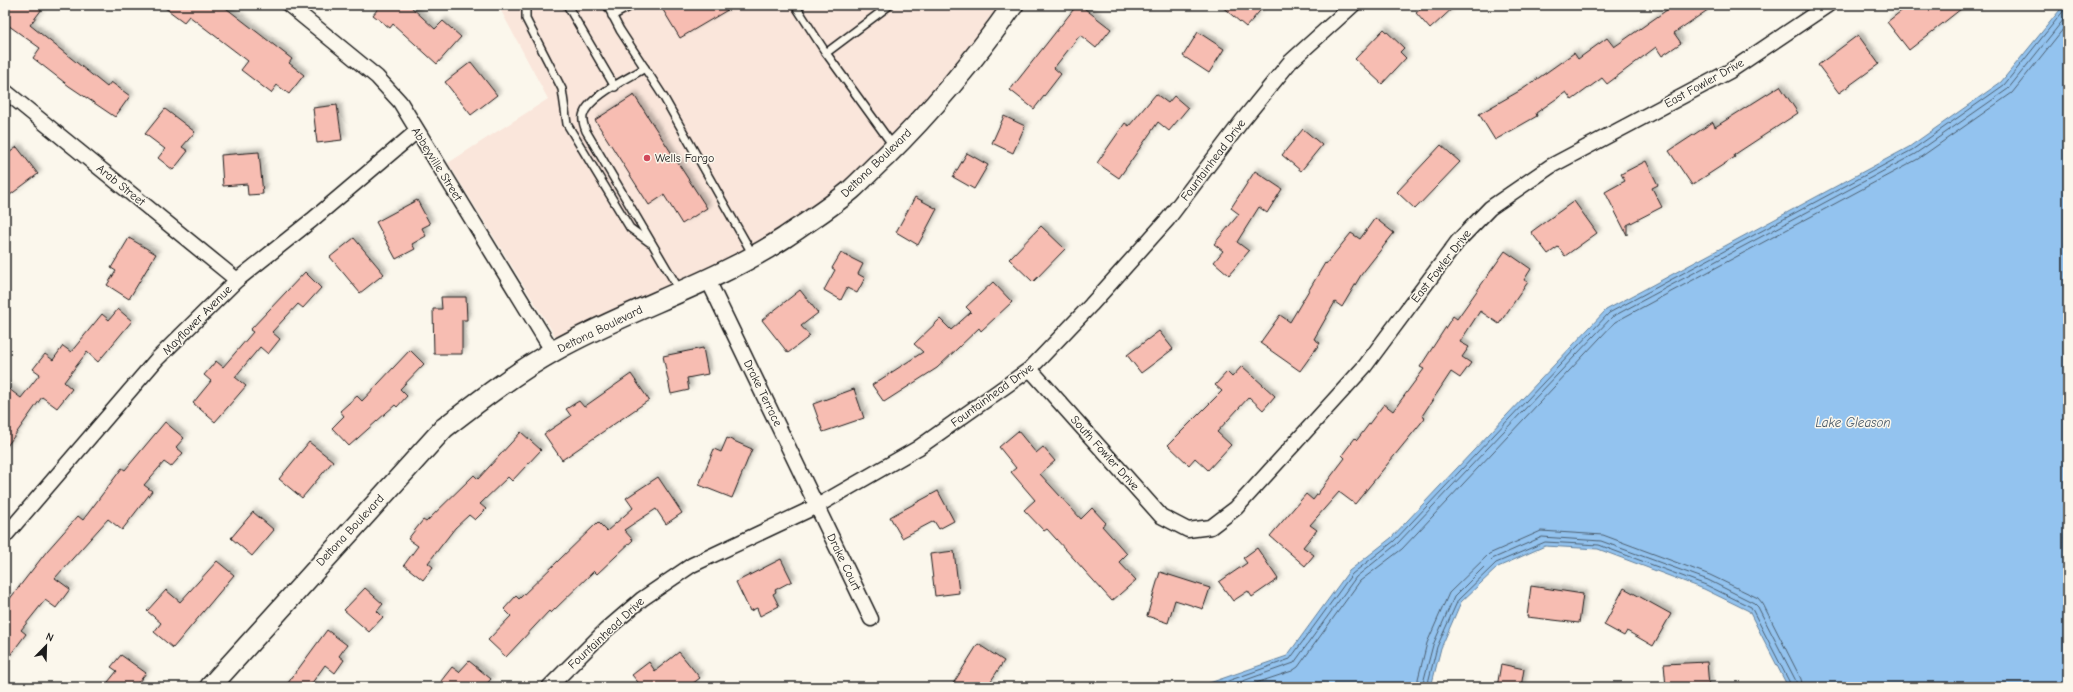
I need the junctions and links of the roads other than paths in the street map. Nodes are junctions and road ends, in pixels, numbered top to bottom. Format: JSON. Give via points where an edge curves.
{"nodes":[{"id":1,"x":289,"y":5,"type":"edge"},
{"id":2,"x":526,"y":5,"type":"edge"},
{"id":3,"x":566,"y":5,"type":"edge"},
{"id":4,"x":607,"y":5,"type":"edge"},
{"id":5,"x":633,"y":5,"type":"edge"},
{"id":6,"x":795,"y":5,"type":"edge"},
{"id":7,"x":890,"y":5,"type":"edge"},
{"id":8,"x":1013,"y":5,"type":"edge"},
{"id":9,"x":1353,"y":5,"type":"edge"},
{"id":10,"x":1828,"y":5,"type":"edge"},
{"id":11,"x":612,"y":16,"type":"junction"},
{"id":12,"x":826,"y":53,"type":"junction"},
{"id":13,"x":645,"y":68,"type":"junction"},
{"id":14,"x":615,"y":86,"type":"junction"},
{"id":15,"x":5,"y":91,"type":"edge"},
{"id":16,"x":417,"y":131,"type":"junction"},
{"id":17,"x":894,"y":147,"type":"junction"},
{"id":18,"x":652,"y":243,"type":"junction"},
{"id":19,"x":754,"y":255,"type":"junction"},
{"id":20,"x":237,"y":280,"type":"junction"},
{"id":21,"x":708,"y":280,"type":"junction"},
{"id":22,"x":680,"y":291,"type":"junction"},
{"id":23,"x":553,"y":352,"type":"junction"},
{"id":24,"x":1030,"y":369,"type":"junction"},
{"id":25,"x":817,"y":506,"type":"junction"},
{"id":26,"x":1186,"y":529,"type":"joint"},
{"id":27,"x":5,"y":536,"type":"edge"},
{"id":28,"x":871,"y":619,"type":"dead end"},
{"id":29,"x":210,"y":687,"type":"edge"},
{"id":30,"x":549,"y":687,"type":"edge"}],
"edges":[{"from":1,"to":16,"type":"street","name":"Abbeyville Street","via":[[377,76],[400,102]]},
{"from":2,"to":18,"type":"lane","via":[[526,19],[562,89],[567,124],[630,228]]},
{"from":3,"to":14,"type":"lane"},
{"from":4,"to":11,"type":"lane"},
{"from":5,"to":11,"type":"lane"},
{"from":6,"to":12,"type":"lane"},
{"from":7,"to":12,"type":"lane"},
{"from":8,"to":17,"type":"street","name":"Deltona Boulevard","via":[[985,45],[944,95]]},
{"from":9,"to":24,"type":"street","name":"Fountainhead Drive","via":[[1290,62],[1168,219]]},
{"from":10,"to":26,"type":"street","name":"East Fowler Drive","via":[[1730,71],[1551,166],[1490,208],[1458,241],[1365,366],[1236,508],[1211,527]]},
{"from":11,"to":13,"type":"lane"},
{"from":12,"to":17,"type":"lane"},
{"from":13,"to":14,"type":"lane"},
{"from":13,"to":19,"type":"lane"},
{"from":14,"to":18,"type":"lane","via":[[589,104],[583,116],[584,123],[586,131]]},
{"from":15,"to":20,"type":"street","name":"Arab Street"},
{"from":16,"to":20,"type":"street","name":"Mayflower Avenue"},
{"from":16,"to":23,"type":"street","name":"Abbeyville Street"},
{"from":17,"to":19,"type":"street","name":"Deltona Boulevard","via":[[851,190],[783,238]]},
{"from":18,"to":22,"type":"lane"},
{"from":19,"to":21,"type":"street","name":"Deltona Boulevard"},
{"from":20,"to":27,"type":"street","name":"Mayflower Avenue","via":[[157,359]]},
{"from":21,"to":22,"type":"street","name":"Deltona Boulevard"},
{"from":21,"to":25,"type":"street","name":"Drake Terrace"},
{"from":22,"to":23,"type":"street","name":"Deltona Boulevard"},
{"from":23,"to":29,"type":"street","name":"Deltona Boulevard","via":[[489,394],[444,428]]},
{"from":24,"to":25,"type":"street","name":"Fountainhead Drive","via":[[918,448]]},
{"from":24,"to":26,"type":"street","name":"South Fowler Drive","via":[[1161,516]]},
{"from":25,"to":28,"type":"street","name":"Drake Court"},
{"from":25,"to":30,"type":"street","name":"Fountainhead Drive","via":[[692,565],[642,599],[606,630]]}]}
